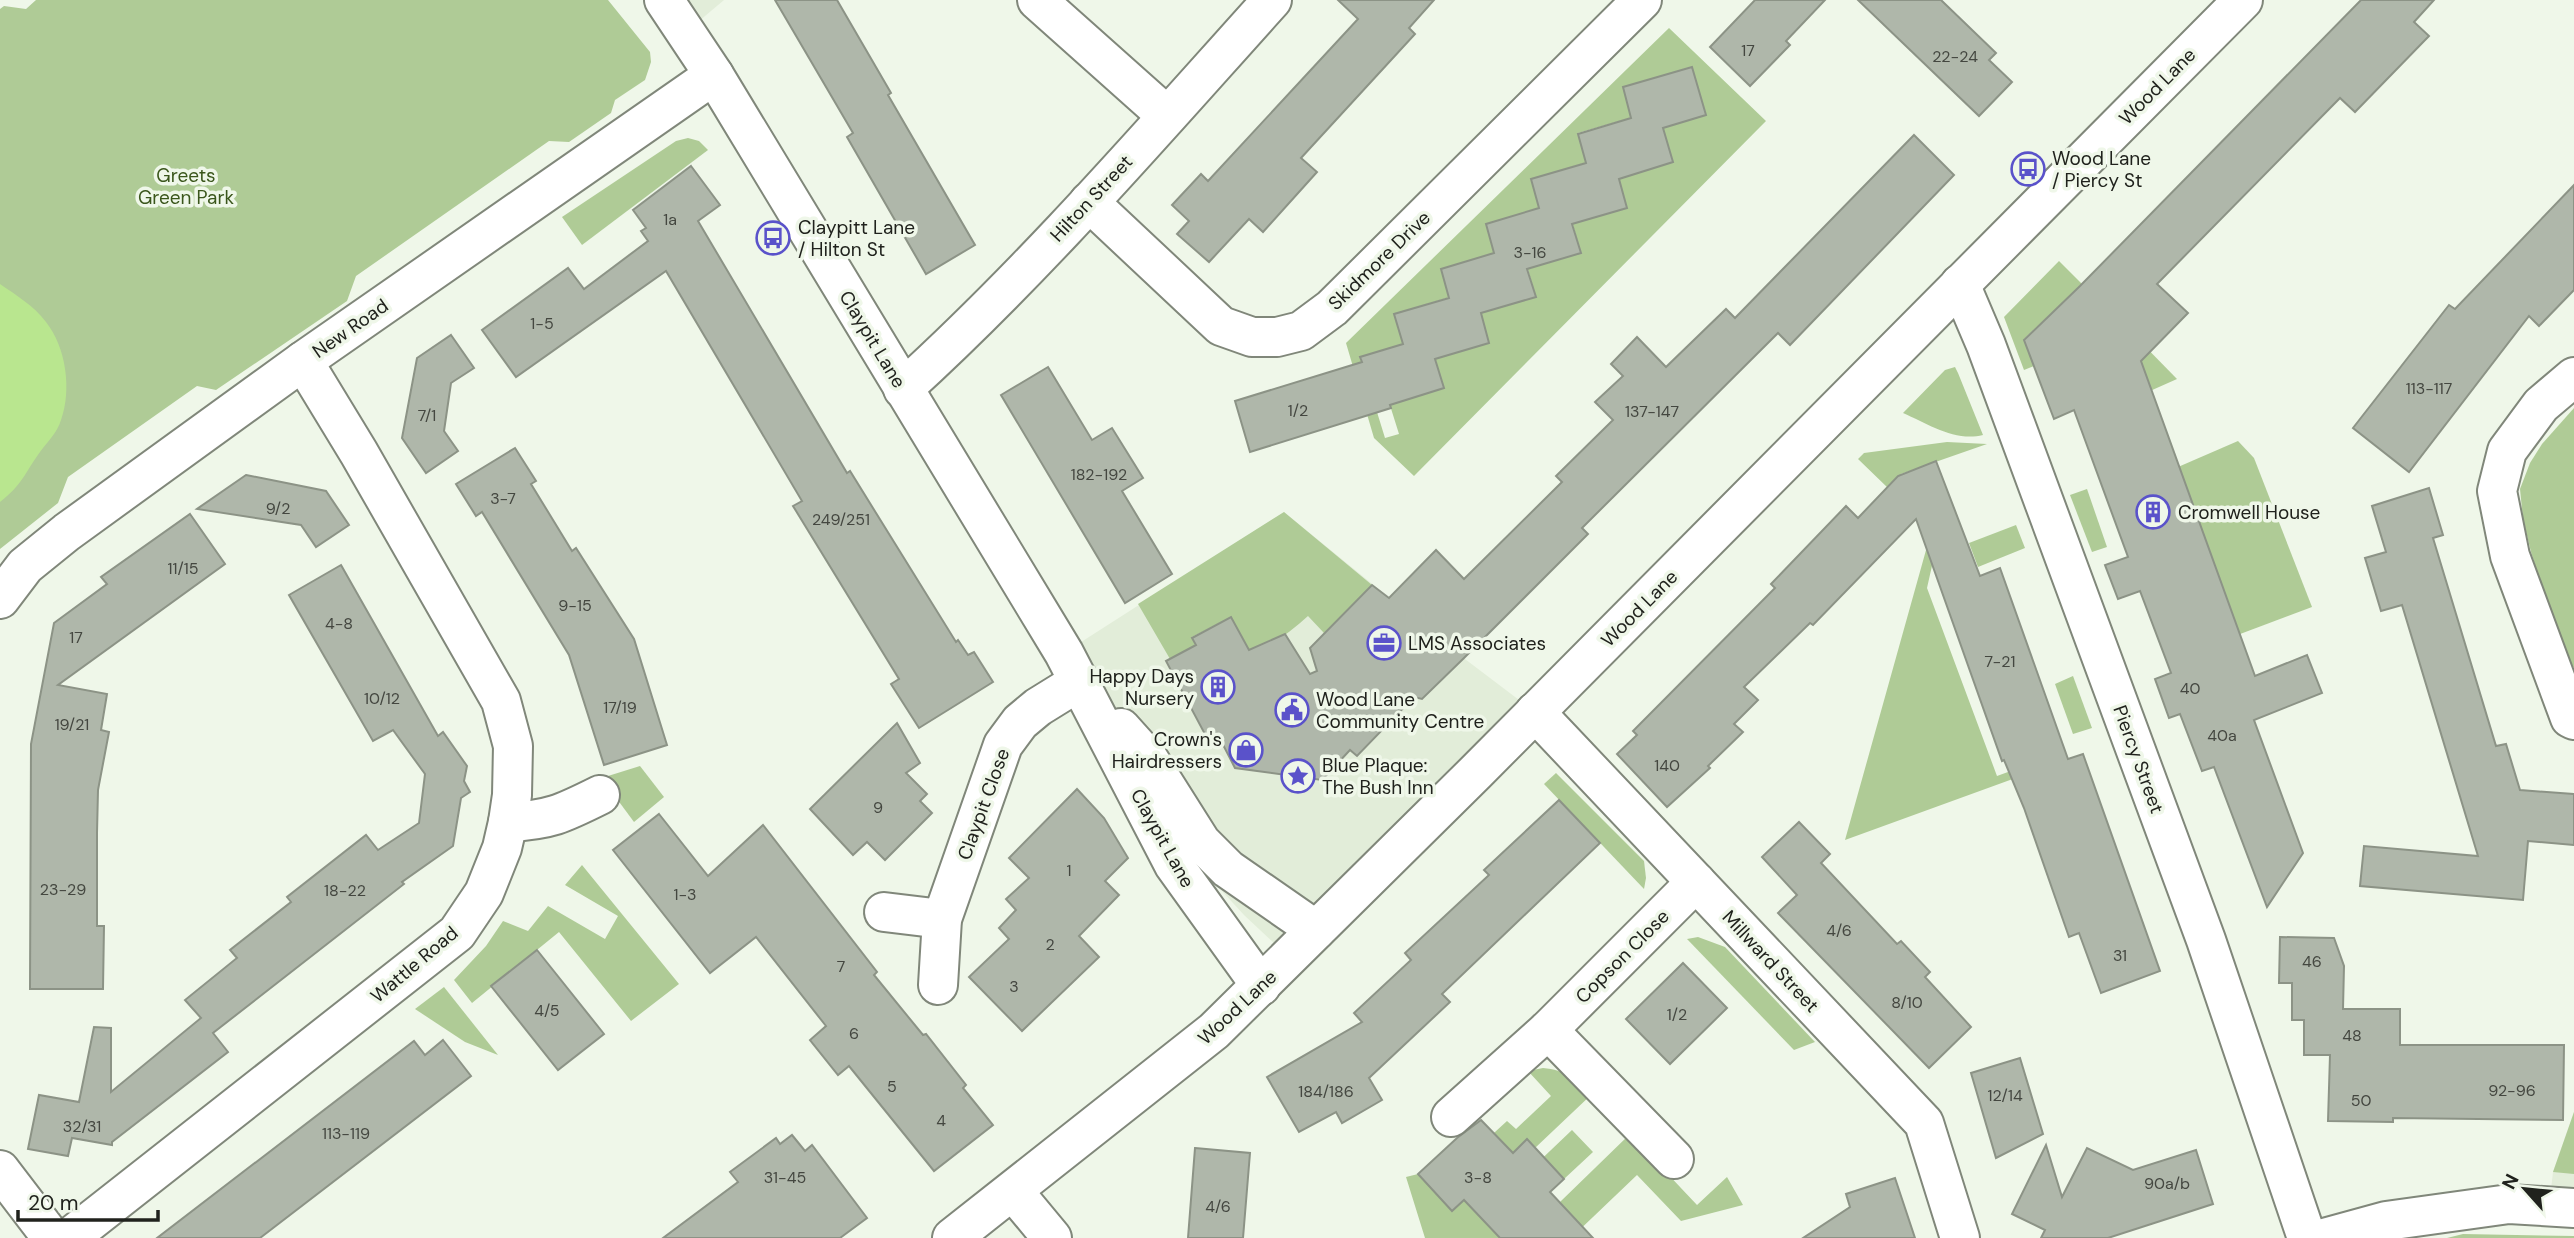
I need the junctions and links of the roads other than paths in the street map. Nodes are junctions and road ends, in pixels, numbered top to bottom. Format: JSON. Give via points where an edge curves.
{"nodes":[{"id":1,"x":663,"y":0,"type":"edge"},
{"id":2,"x":1037,"y":0,"type":"edge"},
{"id":3,"x":1272,"y":0,"type":"edge"},
{"id":4,"x":1642,"y":0,"type":"edge"},
{"id":5,"x":2243,"y":0,"type":"edge"},
{"id":6,"x":714,"y":75,"type":"junction"},
{"id":7,"x":1167,"y":116,"type":"junction"},
{"id":8,"x":1088,"y":202,"type":"junction"},
{"id":9,"x":1960,"y":284,"type":"junction"},
{"id":10,"x":303,"y":361,"type":"junction"},
{"id":11,"x":2574,"y":377,"type":"edge"},
{"id":12,"x":903,"y":389,"type":"junction"},
{"id":13,"x":0,"y":598,"type":"edge"},
{"id":14,"x":1080,"y":681,"type":"junction"},
{"id":15,"x":1535,"y":712,"type":"junction"},
{"id":16,"x":2574,"y":720,"type":"edge"},
{"id":17,"x":600,"y":795,"type":"dead end"},
{"id":18,"x":508,"y":822,"type":"junction"},
{"id":19,"x":1696,"y":882,"type":"junction"},
{"id":20,"x":884,"y":912,"type":"dead end"},
{"id":21,"x":942,"y":919,"type":"junction"},
{"id":22,"x":1316,"y":930,"type":"junction"},
{"id":23,"x":938,"y":985,"type":"dead end"},
{"id":24,"x":1261,"y":986,"type":"junction"},
{"id":25,"x":1548,"y":1030,"type":"junction"},
{"id":26,"x":1451,"y":1118,"type":"dead end"},
{"id":27,"x":1674,"y":1159,"type":"dead end"},
{"id":28,"x":0,"y":1170,"type":"edge"},
{"id":29,"x":1013,"y":1191,"type":"junction"},
{"id":30,"x":2574,"y":1208,"type":"edge"},
{"id":31,"x":52,"y":1238,"type":"edge"},
{"id":32,"x":69,"y":1238,"type":"edge"},
{"id":33,"x":952,"y":1238,"type":"edge"},
{"id":34,"x":1052,"y":1238,"type":"edge"},
{"id":35,"x":1959,"y":1238,"type":"edge"},
{"id":36,"x":2307,"y":1238,"type":"edge"},
{"id":37,"x":2324,"y":1238,"type":"edge"}],
"edges":[{"from":1,"to":6,"type":"street","name":"Claypit Lane"},
{"from":2,"to":7,"type":"street"},
{"from":3,"to":7,"type":"street","name":"Hilton Street"},
{"from":4,"to":8,"type":"street","name":"Skidmore Drive","via":[[1332,308],[1301,331],[1252,337],[1221,326]]},
{"from":5,"to":9,"type":"street","name":"Wood Lane"},
{"from":6,"to":10,"type":"street","name":"New Road"},
{"from":6,"to":12,"type":"street","name":"Claypit Lane"},
{"from":7,"to":8,"type":"street","name":"Hilton Street"},
{"from":8,"to":12,"type":"street","name":"Hilton Street"},
{"from":9,"to":15,"type":"street","name":"Wood Lane"},
{"from":9,"to":36,"type":"street","name":"Piercy Street","via":[[2206,940]]},
{"from":10,"to":13,"type":"street","name":"New Road","via":[[67,532],[25,566]]},
{"from":10,"to":18,"type":"street","name":"Wattle Road","via":[[501,701],[513,746]]},
{"from":11,"to":16,"type":"street","via":[[2541,405],[2507,451],[2497,491],[2510,556]]},
{"from":12,"to":14,"type":"street","name":"Claypit Lane"},
{"from":14,"to":21,"type":"street","name":"Claypit Close","via":[[1020,722],[1003,745]]},
{"from":14,"to":22,"type":"street","name":"Claypit Lane","via":[[1148,758],[1201,842],[1228,869]]},
{"from":14,"to":24,"type":"street","name":"Claypit Lane","via":[[1174,865]]},
{"from":15,"to":19,"type":"street","name":"Millward Street"},
{"from":15,"to":22,"type":"street","name":"Wood Lane"},
{"from":17,"to":18,"type":"street","via":[[559,815]]},
{"from":18,"to":32,"type":"street","name":"Wattle Road","via":[[484,893],[457,933]]},
{"from":19,"to":25,"type":"street","name":"Copson Close"},
{"from":19,"to":35,"type":"street","name":"Millward Street","via":[[1924,1124]]},
{"from":20,"to":21,"type":"street"},
{"from":21,"to":23,"type":"street","name":"Claypit Close"},
{"from":22,"to":24,"type":"street","name":"Wood Lane"},
{"from":24,"to":29,"type":"street","name":"Wood Lane","via":[[1214,1031]]},
{"from":25,"to":26,"type":"street","name":"Copson Close"},
{"from":25,"to":27,"type":"street"},
{"from":28,"to":31,"type":"street"},
{"from":29,"to":33,"type":"street","name":"Wood Lane"},
{"from":29,"to":34,"type":"street"},
{"from":30,"to":37,"type":"street","via":[[2509,1204],[2386,1221]]}]}
